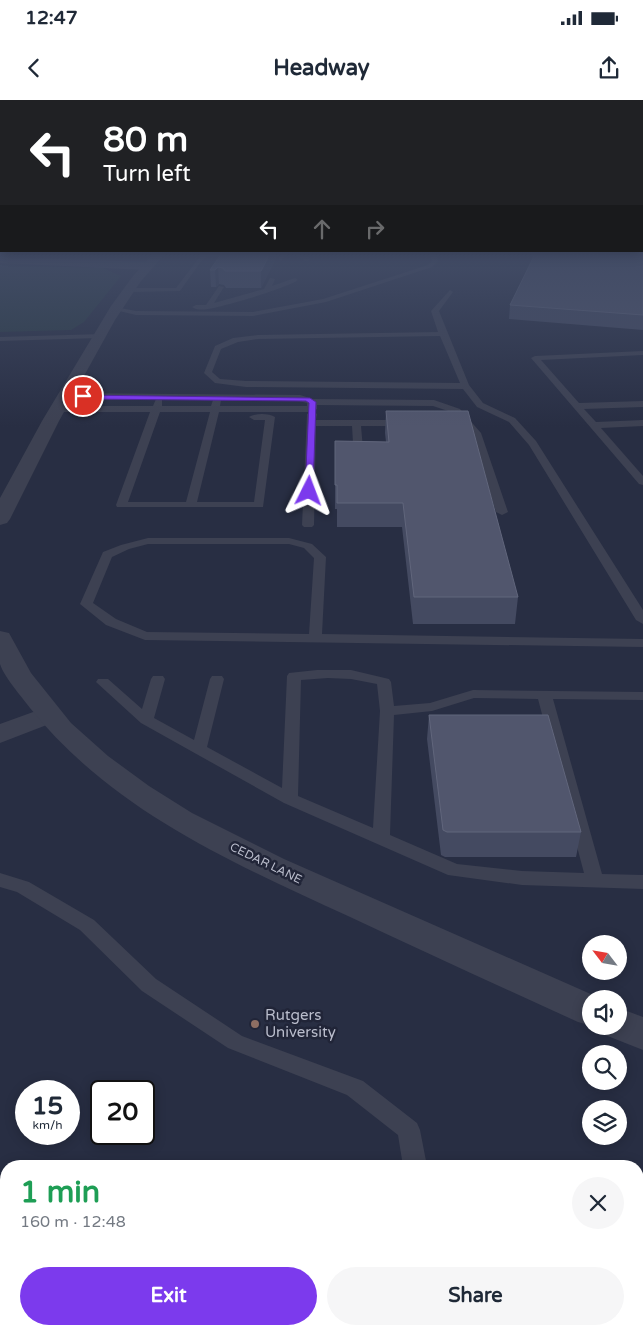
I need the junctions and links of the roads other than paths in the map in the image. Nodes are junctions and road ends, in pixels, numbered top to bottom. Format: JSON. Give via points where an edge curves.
{"nodes":[{"id":1,"x":113,"y":312,"type":"edge"},
{"id":2,"x":129,"y":312,"type":"edge"},
{"id":3,"x":265,"y":312,"type":"edge"},
{"id":4,"x":435,"y":312,"type":"edge"},
{"id":5,"x":442,"y":334,"type":"junction"},
{"id":6,"x":99,"y":336,"type":"junction"},
{"id":7,"x":0,"y":339,"type":"edge"},
{"id":8,"x":643,"y":353,"type":"edge"},
{"id":9,"x":465,"y":386,"type":"junction"},
{"id":10,"x":160,"y":397,"type":"junction"},
{"id":11,"x":218,"y":397,"type":"junction"},
{"id":12,"x":60,"y":403,"type":"junction"},
{"id":13,"x":643,"y":404,"type":"edge"},
{"id":14,"x":312,"y":406,"type":"junction"},
{"id":15,"x":578,"y":406,"type":"junction"},
{"id":16,"x":155,"y":413,"type":"junction"},
{"id":17,"x":215,"y":413,"type":"junction"},
{"id":18,"x":312,"y":423,"type":"junction"},
{"id":19,"x":356,"y":423,"type":"junction"},
{"id":20,"x":412,"y":423,"type":"edge"},
{"id":21,"x":643,"y":423,"type":"edge"},
{"id":22,"x":593,"y":425,"type":"junction"},
{"id":23,"x":359,"y":460,"type":"edge"},
{"id":24,"x":643,"y":482,"type":"edge"},
{"id":25,"x":191,"y":505,"type":"junction"},
{"id":26,"x":502,"y":512,"type":"dead end"},
{"id":27,"x":0,"y":519,"type":"edge"},
{"id":28,"x":308,"y":525,"type":"dead end"},
{"id":29,"x":643,"y":620,"type":"edge"},
{"id":30,"x":0,"y":638,"type":"edge"},
{"id":31,"x":315,"y":638,"type":"junction"},
{"id":32,"x":643,"y":643,"type":"edge"},
{"id":33,"x":158,"y":679,"type":"dead end"},
{"id":34,"x":218,"y":679,"type":"dead end"},
{"id":35,"x":103,"y":682,"type":"dead end"},
{"id":36,"x":544,"y":694,"type":"junction"},
{"id":37,"x":643,"y":696,"type":"edge"},
{"id":38,"x":387,"y":711,"type":"junction"},
{"id":39,"x":47,"y":715,"type":"junction"},
{"id":40,"x":146,"y":720,"type":"junction"},
{"id":41,"x":0,"y":734,"type":"edge"},
{"id":42,"x":199,"y":750,"type":"junction"},
{"id":43,"x":290,"y":799,"type":"junction"},
{"id":44,"x":381,"y":838,"type":"junction"},
{"id":45,"x":0,"y":880,"type":"edge"},
{"id":46,"x":595,"y":880,"type":"junction"},
{"id":47,"x":643,"y":882,"type":"edge"},
{"id":48,"x":582,"y":1007,"type":"edge"},
{"id":49,"x":627,"y":1027,"type":"edge"},
{"id":50,"x":643,"y":1034,"type":"edge"},
{"id":51,"x":414,"y":1160,"type":"edge"}],
"edges":[{"from":1,"to":6,"type":"street"},
{"from":2,"to":3,"type":"lane","via":[[240,315]]},
{"from":4,"to":5,"type":"lane"},
{"from":5,"to":9,"type":"lane"},
{"from":5,"to":9,"type":"lane","via":[[236,340],[218,348],[208,373],[218,381],[246,384]]},
{"from":6,"to":7,"type":"lane"},
{"from":6,"to":12,"type":"street"},
{"from":8,"to":15,"type":"lane","via":[[535,358]]},
{"from":9,"to":29,"type":"lane","via":[[480,405],[512,420],[533,443]]},
{"from":10,"to":11,"type":"lane"},
{"from":10,"to":12,"type":"lane"},
{"from":10,"to":16,"type":"lane"},
{"from":11,"to":14,"type":"lane","via":[[300,398]]},
{"from":11,"to":17,"type":"lane"},
{"from":12,"to":16,"type":"lane"},
{"from":12,"to":27,"type":"street"},
{"from":13,"to":15,"type":"lane"},
{"from":14,"to":17,"type":"lane"},
{"from":14,"to":18,"type":"lane"},
{"from":14,"to":26,"type":"lane","via":[[434,403],[457,411],[476,434]]},
{"from":15,"to":22,"type":"lane"},
{"from":16,"to":17,"type":"lane"},
{"from":16,"to":25,"type":"lane","via":[[120,505]]},
{"from":17,"to":25,"type":"lane"},
{"from":17,"to":25,"type":"lane","via":[[270,417],[259,505]]},
{"from":18,"to":19,"type":"lane"},
{"from":18,"to":28,"type":"lane"},
{"from":19,"to":20,"type":"lane"},
{"from":19,"to":23,"type":"lane"},
{"from":21,"to":22,"type":"lane"},
{"from":22,"to":24,"type":"lane"},
{"from":30,"to":39,"type":"street","name":"CEDAR LANE","via":[[8,659]]},
{"from":31,"to":31,"type":"lane","via":[[145,636],[111,622],[86,604],[108,555],[125,546],[148,541],[289,541],[308,546],[320,557]]},
{"from":31,"to":32,"type":"lane"},
{"from":33,"to":40,"type":"lane"},
{"from":34,"to":42,"type":"lane"},
{"from":35,"to":40,"type":"lane"},
{"from":36,"to":37,"type":"lane"},
{"from":36,"to":38,"type":"lane","via":[[474,694],[432,707]]},
{"from":36,"to":46,"type":"lane"},
{"from":38,"to":43,"type":"lane","via":[[384,682],[346,673],[294,676]]},
{"from":38,"to":44,"type":"lane"},
{"from":39,"to":41,"type":"street"},
{"from":39,"to":48,"type":"street","name":"CEDAR LANE","via":[[75,745],[114,777],[184,822],[303,881]]},
{"from":40,"to":42,"type":"lane"},
{"from":42,"to":43,"type":"lane"},
{"from":43,"to":44,"type":"lane"},
{"from":44,"to":46,"type":"lane","via":[[454,870],[522,878]]},
{"from":45,"to":51,"type":"lane","via":[[23,887],[87,925],[150,985],[234,1042],[355,1088],[409,1130]]},
{"from":46,"to":47,"type":"lane"},
{"from":49,"to":50,"type":"street"}]}
